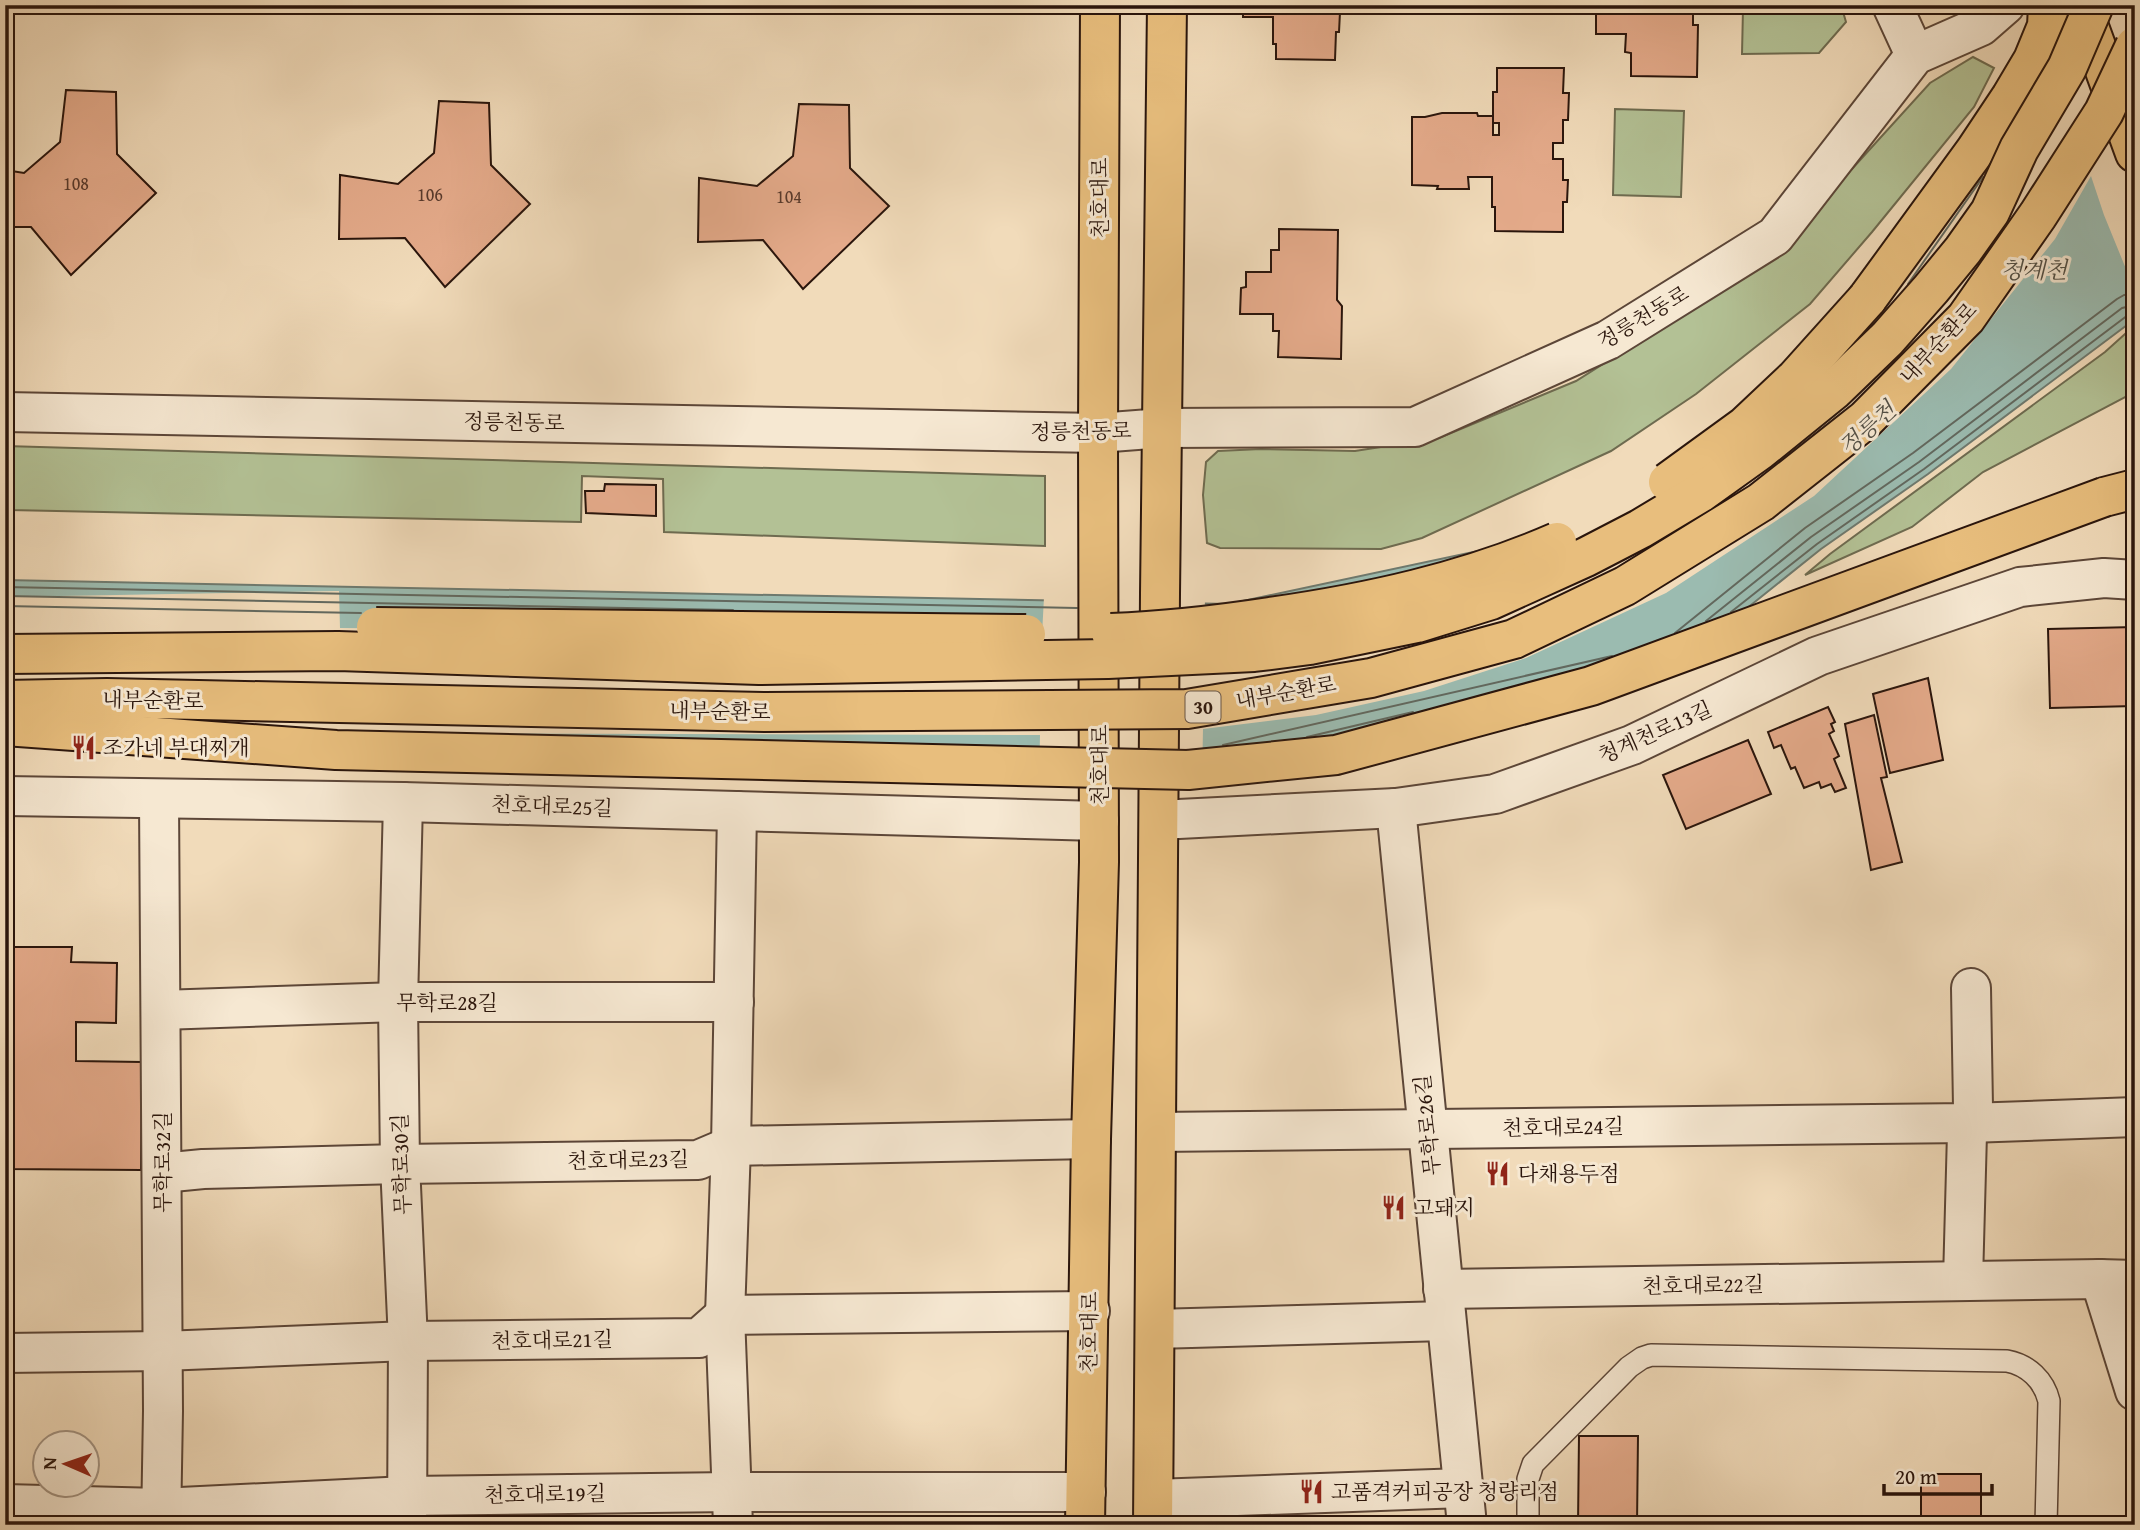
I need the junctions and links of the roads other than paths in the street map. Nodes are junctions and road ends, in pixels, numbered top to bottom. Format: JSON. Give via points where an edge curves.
{"nodes":[{"id":1,"x":1100,"y":5,"type":"edge"},
{"id":2,"x":1167,"y":5,"type":"edge"},
{"id":3,"x":1892,"y":5,"type":"edge"},
{"id":4,"x":2004,"y":5,"type":"edge"},
{"id":5,"x":2048,"y":5,"type":"edge"},
{"id":6,"x":2087,"y":11,"type":"edge"},
{"id":7,"x":2135,"y":46,"type":"edge"},
{"id":8,"x":1915,"y":55,"type":"junction"},
{"id":9,"x":2135,"y":153,"type":"edge"},
{"id":10,"x":5,"y":412,"type":"edge"},
{"id":11,"x":1163,"y":428,"type":"junction"},
{"id":12,"x":1098,"y":433,"type":"junction"},
{"id":13,"x":2120,"y":493,"type":"edge"},
{"id":14,"x":2135,"y":580,"type":"edge"},
{"id":15,"x":5,"y":633,"type":"edge"},
{"id":16,"x":5,"y":654,"type":"edge"},
{"id":17,"x":5,"y":700,"type":"edge"},
{"id":18,"x":5,"y":726,"type":"edge"},
{"id":19,"x":5,"y":796,"type":"edge"},
{"id":20,"x":159,"y":799,"type":"junction"},
{"id":21,"x":403,"y":802,"type":"junction"},
{"id":22,"x":1396,"y":808,"type":"junction"},
{"id":23,"x":737,"y":811,"type":"junction"},
{"id":24,"x":1159,"y":812,"type":"junction"},
{"id":25,"x":1099,"y":813,"type":"junction"},
{"id":26,"x":1971,"y":988,"type":"dead end"},
{"id":27,"x":398,"y":1002,"type":"junction"},
{"id":28,"x":734,"y":1002,"type":"junction"},
{"id":29,"x":161,"y":1010,"type":"junction"},
{"id":30,"x":2135,"y":1117,"type":"edge"},
{"id":31,"x":1969,"y":1123,"type":"junction"},
{"id":32,"x":1428,"y":1129,"type":"junction"},
{"id":33,"x":1156,"y":1132,"type":"junction"},
{"id":34,"x":1091,"y":1139,"type":"junction"},
{"id":35,"x":730,"y":1146,"type":"junction"},
{"id":36,"x":400,"y":1164,"type":"junction"},
{"id":37,"x":162,"y":1173,"type":"junction"},
{"id":38,"x":2118,"y":1279,"type":"edge"},
{"id":39,"x":1963,"y":1281,"type":"junction"},
{"id":40,"x":1445,"y":1305,"type":"junction"},
{"id":41,"x":1090,"y":1311,"type":"junction"},
{"id":42,"x":725,"y":1315,"type":"junction"},
{"id":43,"x":1155,"y":1328,"type":"junction"},
{"id":44,"x":408,"y":1342,"type":"junction"},
{"id":45,"x":163,"y":1351,"type":"junction"},
{"id":46,"x":5,"y":1353,"type":"edge"},
{"id":47,"x":2135,"y":1391,"type":"edge"},
{"id":48,"x":5,"y":1504,"type":"edge"},
{"id":49,"x":1465,"y":1506,"type":"edge"},
{"id":50,"x":733,"y":1508,"type":"edge"},
{"id":51,"x":1085,"y":1508,"type":"edge"},
{"id":52,"x":407,"y":1510,"type":"edge"},
{"id":53,"x":1154,"y":1512,"type":"edge"},
{"id":54,"x":160,"y":1516,"type":"edge"},
{"id":55,"x":1528,"y":1525,"type":"edge"},
{"id":56,"x":2046,"y":1525,"type":"edge"}],
"edges":[{"from":1,"to":12,"type":"main road","name":"천호대로"},
{"from":2,"to":11,"type":"main road"},
{"from":3,"to":8,"type":"street"},
{"from":4,"to":8,"type":"street","name":"정릉천동로","via":[[1981,26]]},
{"from":5,"to":15,"type":"main road","bridge":true,"via":[[2047,26],[2033,60],[1975,151],[1867,299],[1796,378],[1745,426],[1630,507],[1520,558],[1469,575],[1347,606],[1157,631],[1087,634],[285,626]]},
{"from":6,"to":9,"type":"main road","bridge":true},
{"from":6,"to":16,"type":"main road","name":"내부순환로","bridge":true,"via":[[2067,68],[2019,149],[1990,212],[1931,289],[1833,391],[1760,450],[1640,530],[1491,600],[1418,623],[1254,652],[1108,659],[759,665],[338,651]]},
{"from":7,"to":17,"type":"main road","name":"내부순환로","number":"30","bridge":true,"via":[[2104,112],[1966,318],[1865,420],[1761,502],[1625,586],[1514,639],[1371,678],[1186,709],[765,712],[107,698]]},
{"from":8,"to":11,"type":"street","name":"정릉천동로","via":[[1775,236],[1608,340],[1415,427]]},
{"from":10,"to":12,"type":"street","name":"정릉천동로"},
{"from":11,"to":12,"type":"street","name":"정릉천동로"},
{"from":11,"to":24,"type":"main road","bridge":true},
{"from":12,"to":25,"type":"main road","name":"천호대로","bridge":true},
{"from":13,"to":18,"type":"main road","bridge":true,"via":[[1591,686],[1336,755],[1188,770],[336,750]]},
{"from":14,"to":22,"type":"street","name":"청계천로13길","via":[[2104,578],[2020,587],[1818,656],[1632,745],[1508,790]]},
{"from":19,"to":20,"type":"street","name":"천호대로25길"},
{"from":20,"to":21,"type":"street","name":"천호대로25길"},
{"from":20,"to":29,"type":"street","name":"무학로32길"},
{"from":21,"to":23,"type":"street","name":"천호대로25길"},
{"from":21,"to":27,"type":"street","name":"무학로30길"},
{"from":22,"to":24,"type":"street","name":"청계천로13길"},
{"from":22,"to":32,"type":"street","name":"무학로26길"},
{"from":23,"to":25,"type":"street","name":"천호대로25길"},
{"from":23,"to":28,"type":"street"},
{"from":24,"to":33,"type":"main road"},
{"from":25,"to":34,"type":"main road","name":"천호대로"},
{"from":26,"to":31,"type":"street","via":[[1973,1107]]},
{"from":27,"to":28,"type":"street","name":"무학로28길"},
{"from":27,"to":29,"type":"street","name":"무학로28길"},
{"from":27,"to":36,"type":"street","name":"무학로30길"},
{"from":28,"to":35,"type":"street"},
{"from":29,"to":37,"type":"street","name":"무학로32길"},
{"from":30,"to":31,"type":"street","name":"천호대로24길"},
{"from":31,"to":32,"type":"street","name":"천호대로24길"},
{"from":31,"to":39,"type":"street"},
{"from":32,"to":33,"type":"street","name":"천호대로24길"},
{"from":32,"to":40,"type":"street","name":"무학로26길"},
{"from":33,"to":43,"type":"main road"},
{"from":34,"to":35,"type":"street","name":"천호대로23길"},
{"from":34,"to":41,"type":"main road","name":"천호대로"},
{"from":35,"to":36,"type":"street","name":"천호대로23길","via":[[698,1160]]},
{"from":35,"to":42,"type":"street"},
{"from":36,"to":37,"type":"street","name":"천호대로23길"},
{"from":36,"to":44,"type":"street","name":"무학로30길"},
{"from":37,"to":45,"type":"street","name":"무학로32길"},
{"from":38,"to":39,"type":"street","name":"천호대로22길"},
{"from":38,"to":47,"type":"street"},
{"from":39,"to":40,"type":"street","name":"천호대로22길"},
{"from":40,"to":43,"type":"street","name":"천호대로22길"},
{"from":40,"to":49,"type":"street","name":"무학로26길"},
{"from":41,"to":42,"type":"street"},
{"from":41,"to":51,"type":"main road","name":"천호대로"},
{"from":42,"to":44,"type":"street","name":"천호대로21길","via":[[699,1338]]},
{"from":42,"to":50,"type":"street"},
{"from":43,"to":53,"type":"main road"},
{"from":44,"to":45,"type":"street","name":"천호대로21길"},
{"from":44,"to":52,"type":"street","name":"무학로30길"},
{"from":45,"to":46,"type":"street","name":"천호대로21길"},
{"from":45,"to":54,"type":"street","name":"무학로32길"},
{"from":48,"to":54,"type":"street","name":"천호대로19길"},
{"from":49,"to":53,"type":"street"},
{"from":50,"to":51,"type":"street","name":"천호대로19길"},
{"from":50,"to":52,"type":"street","name":"천호대로19길"},
{"from":52,"to":54,"type":"street","name":"천호대로19길"},
{"from":55,"to":56,"type":"lane","via":[[1528,1479],[1534,1464],[1629,1367],[1651,1355],[2021,1363],[2046,1389],[2049,1401]]}]}
